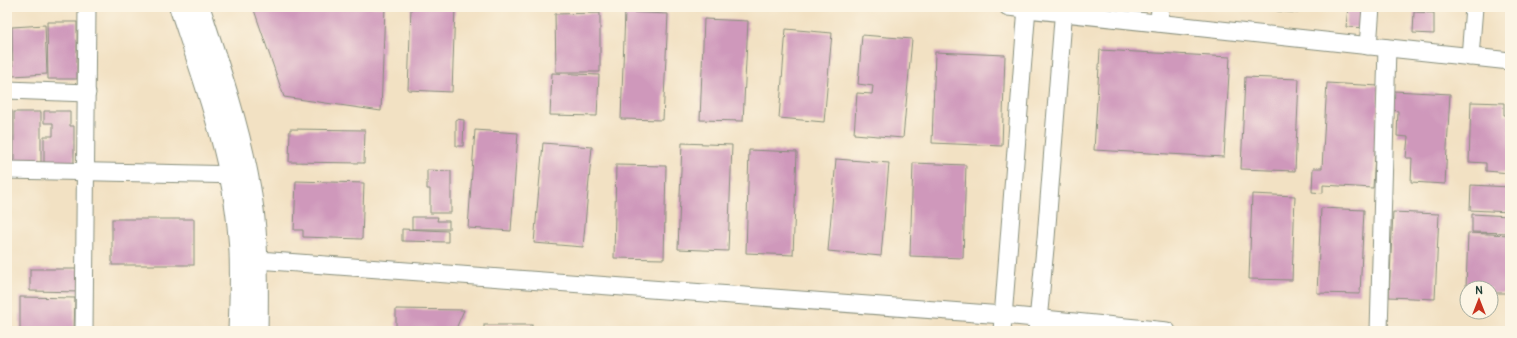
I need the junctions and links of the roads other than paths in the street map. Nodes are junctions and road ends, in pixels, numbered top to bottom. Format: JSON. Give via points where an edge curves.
{"nodes":[{"id":1,"x":87,"y":7,"type":"edge"},
{"id":2,"x":180,"y":7,"type":"edge"},
{"id":3,"x":199,"y":7,"type":"edge"},
{"id":4,"x":1008,"y":7,"type":"edge"},
{"id":5,"x":1371,"y":7,"type":"edge"},
{"id":6,"x":1474,"y":7,"type":"edge"},
{"id":7,"x":1027,"y":8,"type":"edge"},
{"id":8,"x":1064,"y":10,"type":"edge"},
{"id":9,"x":1159,"y":15,"type":"edge"},
{"id":10,"x":1368,"y":46,"type":"junction"},
{"id":11,"x":1387,"y":48,"type":"junction"},
{"id":12,"x":1470,"y":57,"type":"junction"},
{"id":13,"x":1510,"y":61,"type":"edge"},
{"id":14,"x":7,"y":90,"type":"edge"},
{"id":15,"x":87,"y":93,"type":"junction"},
{"id":16,"x":7,"y":170,"type":"edge"},
{"id":17,"x":86,"y":171,"type":"junction"},
{"id":18,"x":239,"y":174,"type":"junction"},
{"id":19,"x":248,"y":259,"type":"junction"},
{"id":20,"x":1002,"y":323,"type":"edge"},
{"id":21,"x":1038,"y":325,"type":"edge"},
{"id":22,"x":84,"y":331,"type":"edge"},
{"id":23,"x":239,"y":331,"type":"edge"},
{"id":24,"x":257,"y":331,"type":"edge"},
{"id":25,"x":1167,"y":331,"type":"edge"},
{"id":26,"x":1379,"y":331,"type":"edge"}],
"edges":[{"from":1,"to":15,"type":"street"},
{"from":2,"to":18,"type":"street","via":[[219,128]]},
{"from":3,"to":18,"type":"street","via":[[230,101]]},
{"from":4,"to":7,"type":"street"},
{"from":5,"to":10,"type":"street"},
{"from":6,"to":12,"type":"street"},
{"from":7,"to":8,"type":"street"},
{"from":7,"to":20,"type":"street"},
{"from":8,"to":9,"type":"street"},
{"from":8,"to":21,"type":"street"},
{"from":9,"to":10,"type":"street"},
{"from":10,"to":11,"type":"street"},
{"from":11,"to":12,"type":"street"},
{"from":11,"to":26,"type":"street"},
{"from":12,"to":13,"type":"street"},
{"from":14,"to":15,"type":"street"},
{"from":15,"to":17,"type":"street"},
{"from":16,"to":17,"type":"street"},
{"from":17,"to":18,"type":"street"},
{"from":17,"to":22,"type":"street"},
{"from":18,"to":19,"type":"street","via":[[255,233]]},
{"from":19,"to":20,"type":"street"},
{"from":19,"to":23,"type":"street"},
{"from":19,"to":24,"type":"street"},
{"from":20,"to":21,"type":"street"},
{"from":21,"to":25,"type":"street"}]}
